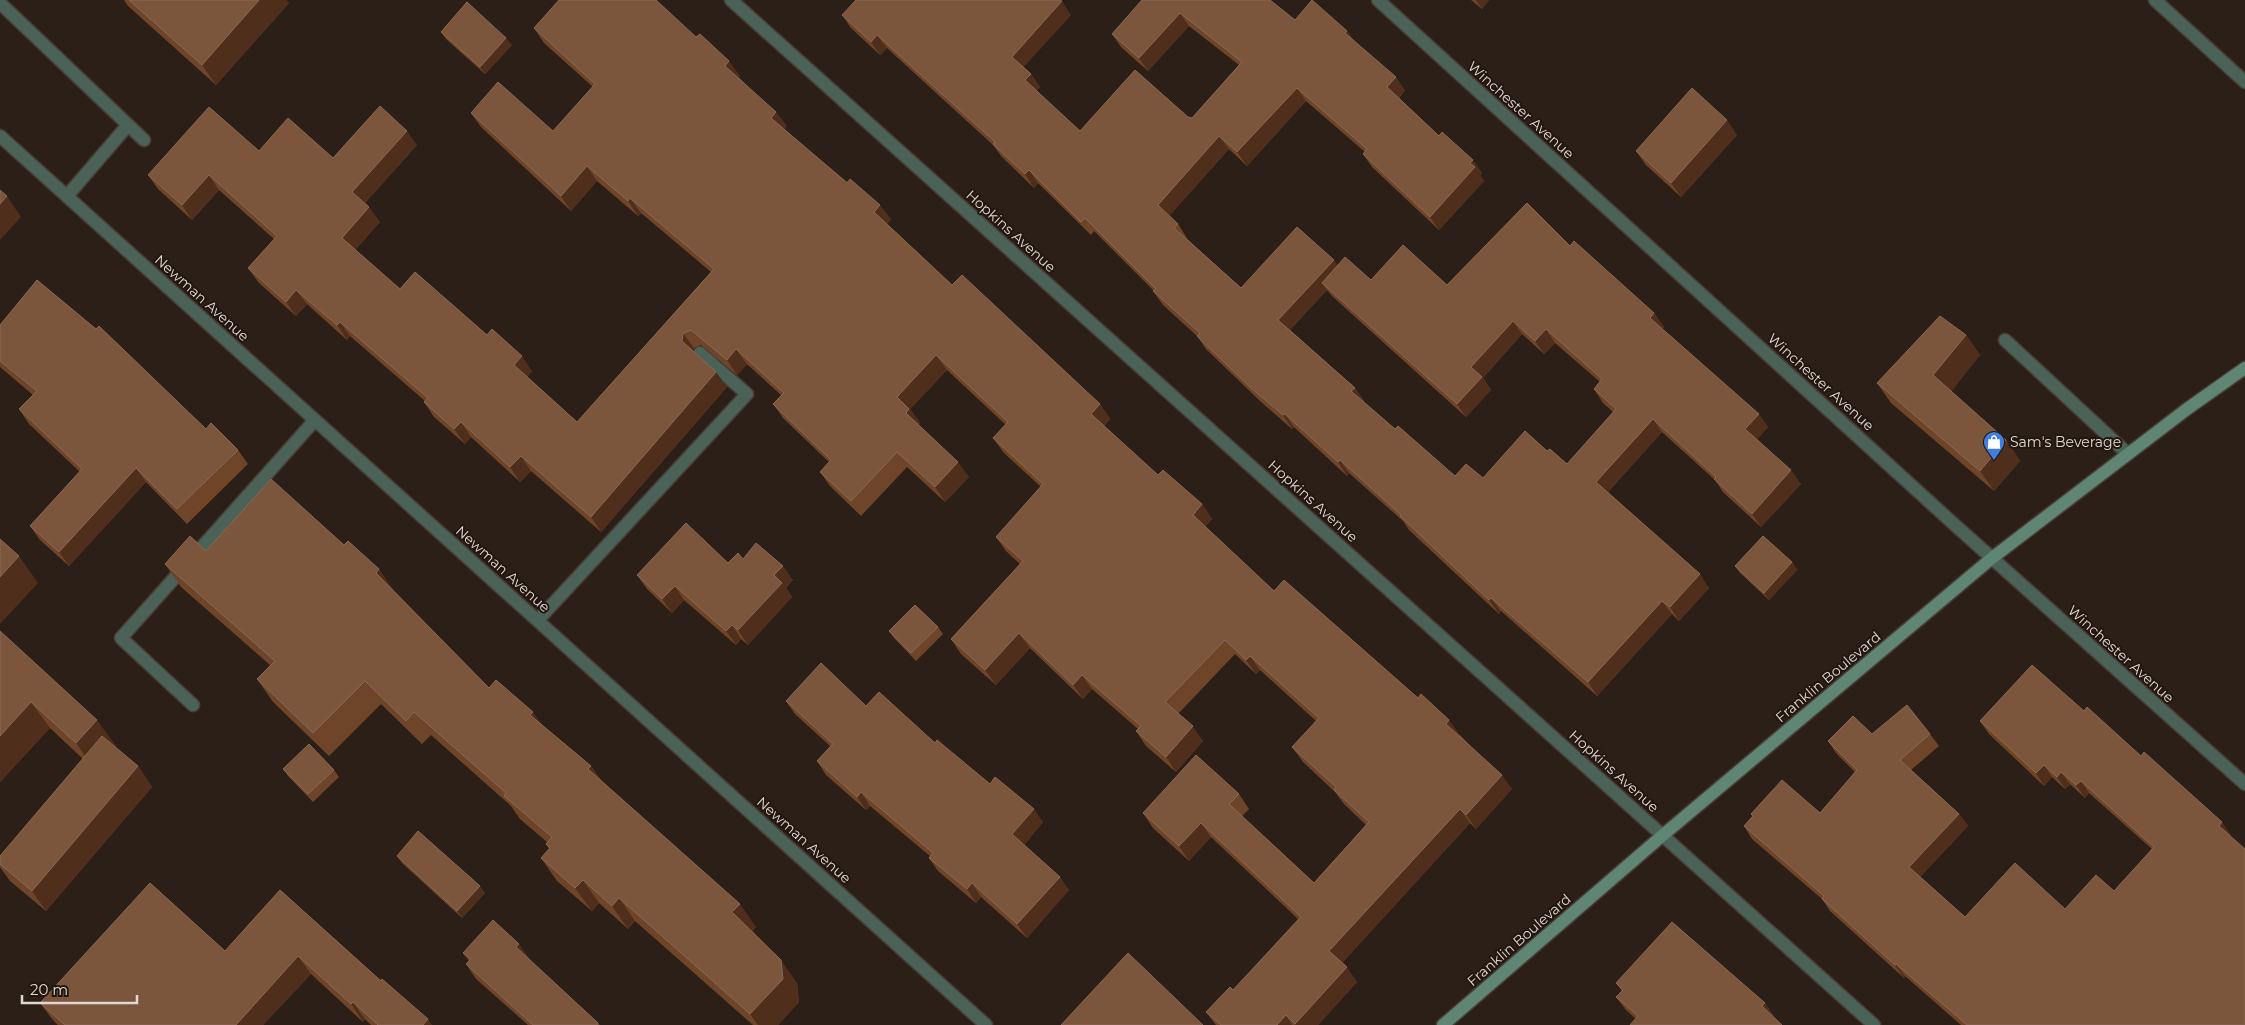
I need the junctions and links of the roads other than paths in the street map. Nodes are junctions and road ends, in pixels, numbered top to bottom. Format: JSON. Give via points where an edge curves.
{"nodes":[{"id":1,"x":731,"y":0,"type":"edge"},
{"id":2,"x":1378,"y":0,"type":"edge"},
{"id":3,"x":2155,"y":0,"type":"edge"},
{"id":4,"x":0,"y":4,"type":"edge"},
{"id":5,"x":2245,"y":82,"type":"edge"},
{"id":6,"x":128,"y":125,"type":"junction"},
{"id":7,"x":0,"y":136,"type":"edge"},
{"id":8,"x":144,"y":140,"type":"dead end"},
{"id":9,"x":67,"y":196,"type":"junction"},
{"id":10,"x":2004,"y":340,"type":"dead end"},
{"id":11,"x":700,"y":353,"type":"edge"},
{"id":12,"x":2245,"y":368,"type":"edge"},
{"id":13,"x":315,"y":420,"type":"junction"},
{"id":14,"x":2128,"y":454,"type":"junction"},
{"id":15,"x":1992,"y":558,"type":"junction"},
{"id":16,"x":538,"y":620,"type":"junction"},
{"id":17,"x":193,"y":705,"type":"dead end"},
{"id":18,"x":2245,"y":784,"type":"edge"},
{"id":19,"x":1663,"y":836,"type":"junction"},
{"id":20,"x":986,"y":1025,"type":"edge"},
{"id":21,"x":1443,"y":1025,"type":"edge"},
{"id":22,"x":1874,"y":1025,"type":"edge"}],
"edges":[{"from":1,"to":19,"type":"street","name":"Hopkins Avenue"},
{"from":2,"to":15,"type":"street","name":"Winchester Avenue"},
{"from":3,"to":5,"type":"street"},
{"from":4,"to":6,"type":"street"},
{"from":6,"to":8,"type":"street"},
{"from":6,"to":9,"type":"street"},
{"from":7,"to":9,"type":"street","name":"Newman Avenue"},
{"from":9,"to":13,"type":"street","name":"Newman Avenue"},
{"from":10,"to":14,"type":"street"},
{"from":11,"to":16,"type":"street","via":[[747,394]]},
{"from":12,"to":14,"type":"street","name":"Franklin Boulevard"},
{"from":13,"to":16,"type":"street","name":"Newman Avenue"},
{"from":13,"to":17,"type":"street","via":[[121,638]]},
{"from":14,"to":15,"type":"street","name":"Franklin Boulevard"},
{"from":15,"to":18,"type":"street","name":"Winchester Avenue"},
{"from":15,"to":19,"type":"street","name":"Franklin Boulevard"},
{"from":16,"to":20,"type":"street","name":"Newman Avenue"},
{"from":19,"to":21,"type":"street","name":"Franklin Boulevard"},
{"from":19,"to":22,"type":"street","name":"Hopkins Avenue"}]}
